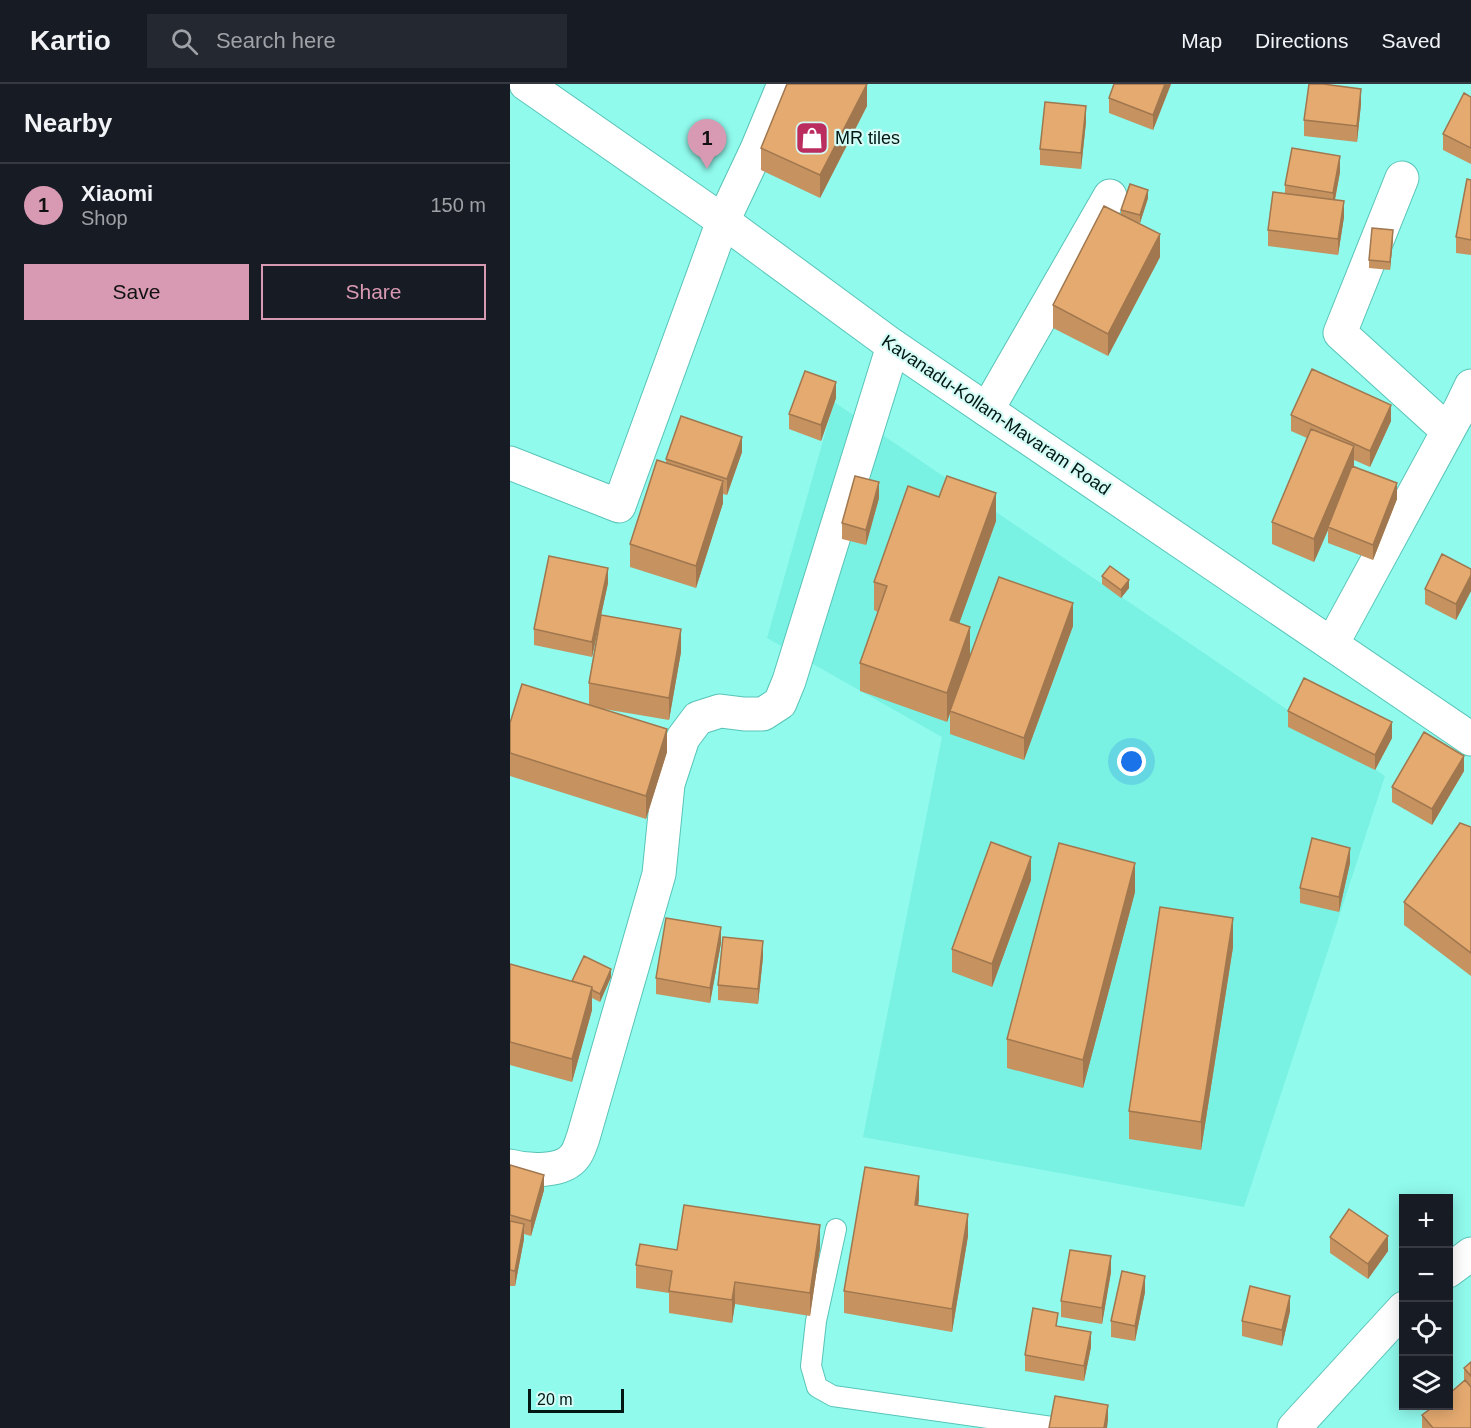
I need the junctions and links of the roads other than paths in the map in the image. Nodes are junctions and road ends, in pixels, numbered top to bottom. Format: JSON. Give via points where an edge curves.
{"nodes":[{"id":1,"x":526,"y":84,"type":"edge"},
{"id":2,"x":784,"y":84,"type":"edge"},
{"id":3,"x":1402,"y":178,"type":"dead end"},
{"id":4,"x":1110,"y":196,"type":"dead end"},
{"id":5,"x":723,"y":221,"type":"junction"},
{"id":6,"x":893,"y":346,"type":"junction"},
{"id":7,"x":1471,"y":386,"type":"edge"},
{"id":8,"x":987,"y":410,"type":"junction"},
{"id":9,"x":1448,"y":431,"type":"junction"},
{"id":10,"x":510,"y":463,"type":"edge"},
{"id":11,"x":1332,"y":644,"type":"junction"},
{"id":12,"x":1471,"y":739,"type":"edge"},
{"id":13,"x":510,"y":1166,"type":"edge"},
{"id":14,"x":836,"y":1229,"type":"dead end"},
{"id":15,"x":1471,"y":1254,"type":"edge"},
{"id":16,"x":1453,"y":1268,"type":"edge"},
{"id":17,"x":1399,"y":1313,"type":"edge"},
{"id":18,"x":1059,"y":1428,"type":"edge"},
{"id":19,"x":1294,"y":1428,"type":"edge"}],
"edges":[{"from":1,"to":5,"type":"street","name":"Kavanadu-Kollam-Mavaram Road"},
{"from":2,"to":5,"type":"street"},
{"from":3,"to":9,"type":"street","via":[[1340,333]]},
{"from":4,"to":8,"type":"street"},
{"from":5,"to":6,"type":"street","name":"Kavanadu-Kollam-Mavaram Road"},
{"from":5,"to":10,"type":"street","via":[[619,506]]},
{"from":6,"to":8,"type":"street","name":"Kavanadu-Kollam-Mavaram Road"},
{"from":6,"to":13,"type":"street","via":[[780,703],[764,714],[720,711],[698,718],[683,738],[668,784],[658,874],[575,1156],[553,1169]]},
{"from":7,"to":9,"type":"street"},
{"from":8,"to":11,"type":"street","name":"Kavanadu-Kollam-Mavaram Road"},
{"from":9,"to":11,"type":"street"},
{"from":11,"to":12,"type":"street","name":"Kavanadu-Kollam-Mavaram Road"},
{"from":14,"to":18,"type":"lane","via":[[816,1321],[811,1366],[817,1387],[833,1396]]},
{"from":15,"to":16,"type":"street"},
{"from":17,"to":19,"type":"street"}]}
